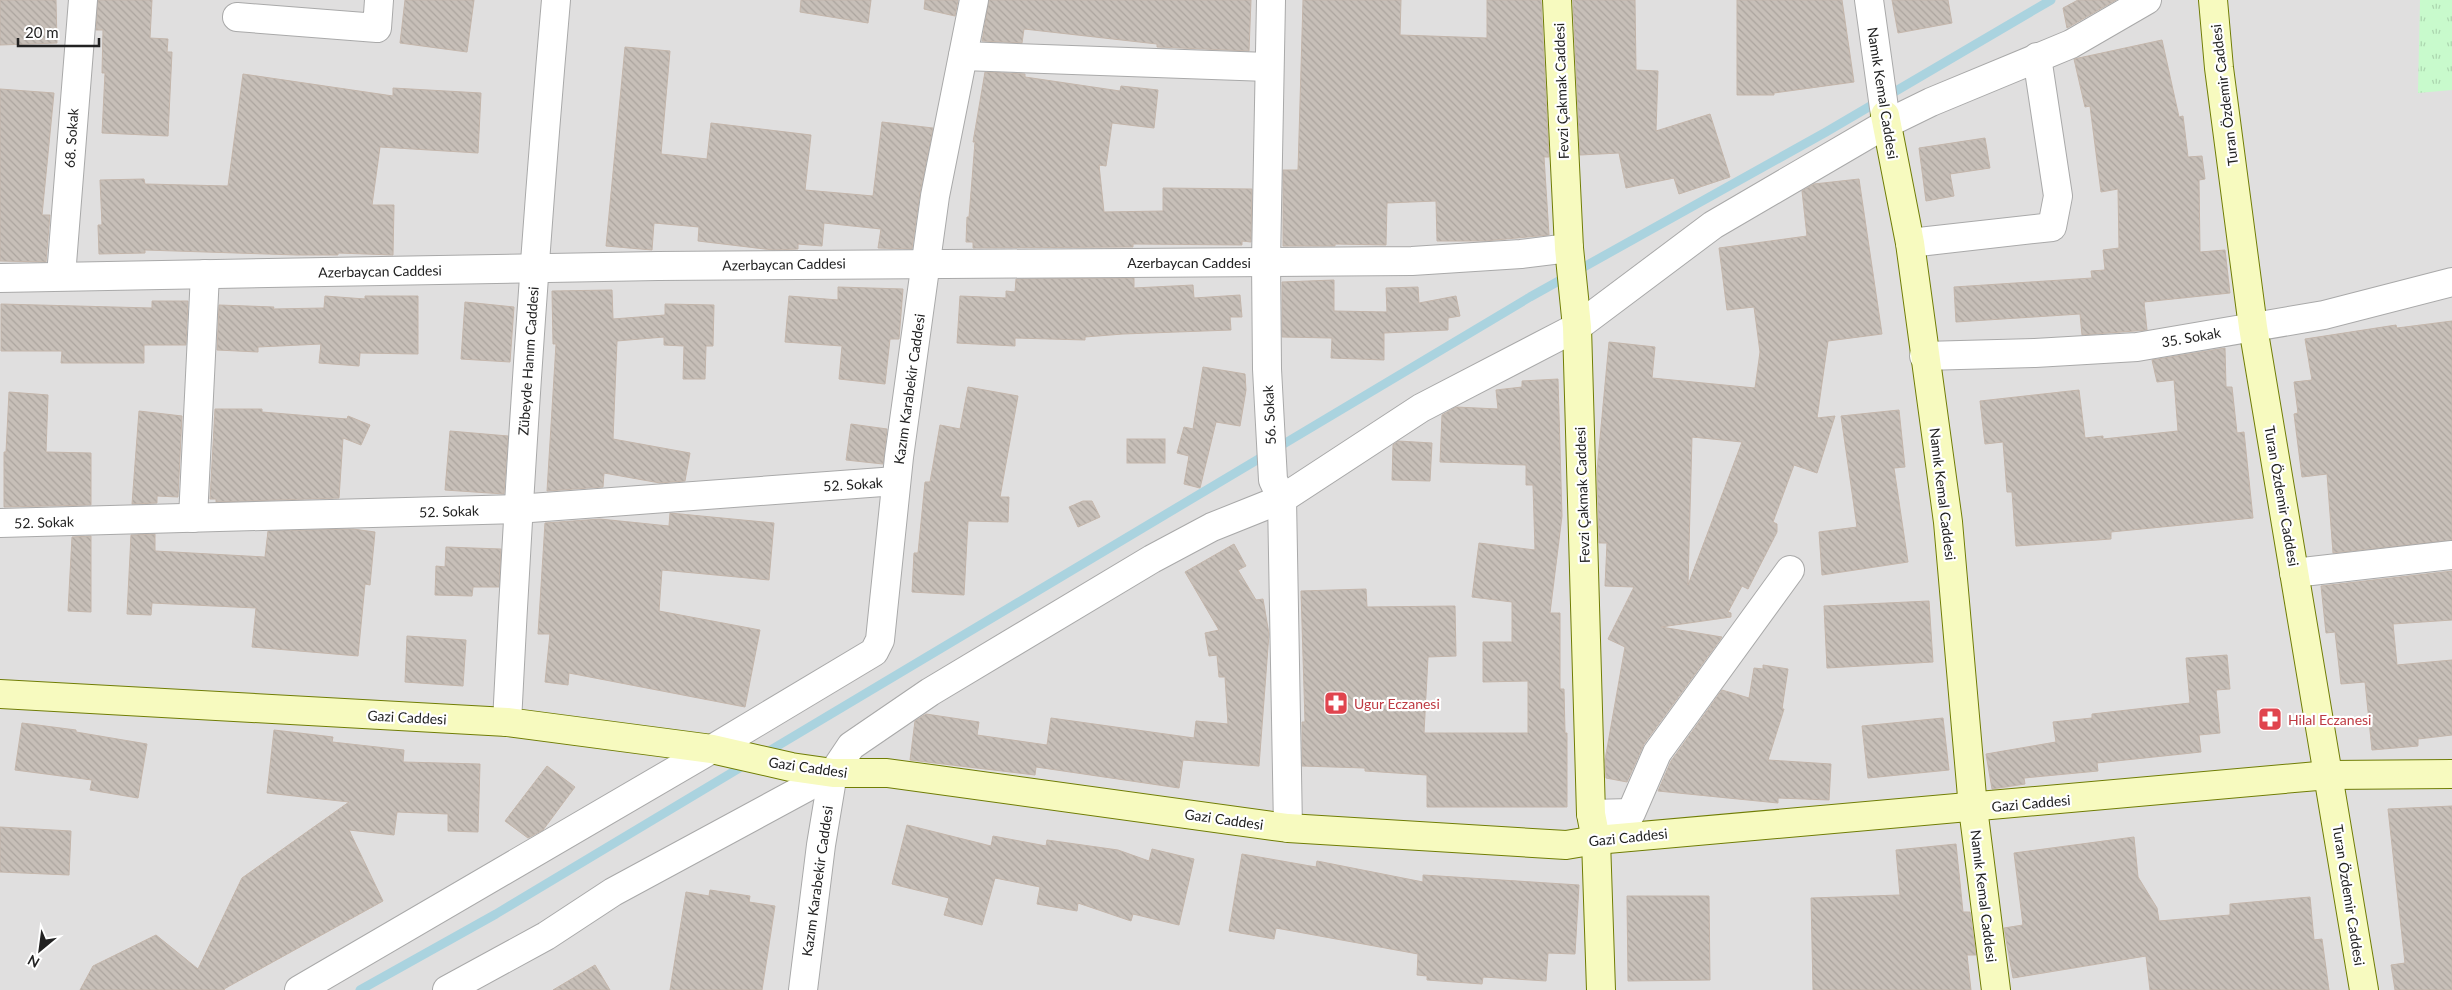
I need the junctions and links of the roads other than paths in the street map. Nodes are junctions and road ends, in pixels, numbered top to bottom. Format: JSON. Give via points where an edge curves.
{"nodes":[{"id":1,"x":83,"y":0,"type":"edge"},
{"id":2,"x":379,"y":0,"type":"edge"},
{"id":3,"x":556,"y":0,"type":"edge"},
{"id":4,"x":974,"y":0,"type":"edge"},
{"id":5,"x":1271,"y":0,"type":"edge"},
{"id":6,"x":1558,"y":0,"type":"edge"},
{"id":7,"x":1869,"y":0,"type":"edge"},
{"id":8,"x":2147,"y":0,"type":"edge"},
{"id":9,"x":2214,"y":0,"type":"edge"},
{"id":10,"x":237,"y":18,"type":"dead end"},
{"id":11,"x":963,"y":56,"type":"junction"},
{"id":12,"x":2037,"y":57,"type":"junction"},
{"id":13,"x":1268,"y":67,"type":"junction"},
{"id":14,"x":1885,"y":120,"type":"junction"},
{"id":15,"x":1910,"y":243,"type":"junction"},
{"id":16,"x":1568,"y":248,"type":"junction"},
{"id":17,"x":1266,"y":261,"type":"junction"},
{"id":18,"x":926,"y":263,"type":"junction"},
{"id":19,"x":534,"y":268,"type":"junction"},
{"id":20,"x":205,"y":274,"type":"junction"},
{"id":21,"x":61,"y":276,"type":"junction"},
{"id":22,"x":0,"y":278,"type":"edge"},
{"id":23,"x":2452,"y":282,"type":"edge"},
{"id":24,"x":1577,"y":327,"type":"junction"},
{"id":25,"x":2253,"y":327,"type":"junction"},
{"id":26,"x":1924,"y":356,"type":"junction"},
{"id":27,"x":896,"y":481,"type":"junction"},
{"id":28,"x":1277,"y":490,"type":"junction"},
{"id":29,"x":518,"y":509,"type":"junction"},
{"id":30,"x":193,"y":518,"type":"junction"},
{"id":31,"x":0,"y":523,"type":"edge"},
{"id":32,"x":2452,"y":555,"type":"edge"},
{"id":33,"x":1790,"y":570,"type":"dead end"},
{"id":34,"x":2294,"y":573,"type":"junction"},
{"id":35,"x":0,"y":694,"type":"edge"},
{"id":36,"x":507,"y":722,"type":"junction"},
{"id":37,"x":712,"y":750,"type":"junction"},
{"id":38,"x":833,"y":773,"type":"junction"},
{"id":39,"x":2452,"y":774,"type":"edge"},
{"id":40,"x":2329,"y":775,"type":"junction"},
{"id":41,"x":1973,"y":808,"type":"junction"},
{"id":42,"x":1594,"y":827,"type":"junction"},
{"id":43,"x":1288,"y":828,"type":"junction"},
{"id":44,"x":299,"y":990,"type":"edge"},
{"id":45,"x":447,"y":990,"type":"edge"},
{"id":46,"x":803,"y":990,"type":"edge"},
{"id":47,"x":1601,"y":990,"type":"edge"},
{"id":48,"x":1996,"y":990,"type":"edge"},
{"id":49,"x":2364,"y":990,"type":"edge"}],
"edges":[{"from":1,"to":21,"type":"street","name":"68. Sokak"},
{"from":2,"to":10,"type":"street","via":[[376,28]]},
{"from":3,"to":19,"type":"street","name":"Zübeyde Hanım Caddesi"},
{"from":4,"to":11,"type":"street","name":"Kazım Karabekir Caddesi"},
{"from":5,"to":13,"type":"street","name":"56. Sokak"},
{"from":6,"to":16,"type":"street","name":"Fevzi Çakmak Caddesi"},
{"from":7,"to":14,"type":"street","name":"Namık Kemal Caddesi"},
{"from":8,"to":12,"type":"street","via":[[2071,44]]},
{"from":9,"to":25,"type":"street","name":"Turan Özdemir Caddesi","via":[[2219,68]]},
{"from":11,"to":13,"type":"street"},
{"from":11,"to":18,"type":"street","name":"Kazım Karabekir Caddesi","via":[[935,196]]},
{"from":12,"to":14,"type":"street"},
{"from":12,"to":15,"type":"street","via":[[2058,196],[2052,226]]},
{"from":13,"to":17,"type":"street","name":"56. Sokak"},
{"from":14,"to":15,"type":"street","name":"Namık Kemal Caddesi"},
{"from":14,"to":24,"type":"street","via":[[1713,225]]},
{"from":15,"to":26,"type":"street","name":"Namık Kemal Caddesi"},
{"from":16,"to":17,"type":"street","name":"Azerbaycan Caddesi","via":[[1412,261]]},
{"from":16,"to":24,"type":"street","name":"Fevzi Çakmak Caddesi"},
{"from":17,"to":18,"type":"street","name":"Azerbaycan Caddesi"},
{"from":17,"to":28,"type":"street","name":"56. Sokak","via":[[1269,424]]},
{"from":18,"to":19,"type":"street","name":"Azerbaycan Caddesi"},
{"from":18,"to":27,"type":"street","name":"Kazım Karabekir Caddesi"},
{"from":19,"to":20,"type":"street","name":"Azerbaycan Caddesi"},
{"from":19,"to":29,"type":"street","name":"Zübeyde Hanım Caddesi"},
{"from":20,"to":21,"type":"street","name":"Azerbaycan Caddesi"},
{"from":20,"to":30,"type":"street"},
{"from":21,"to":22,"type":"street","name":"Azerbaycan Caddesi"},
{"from":23,"to":25,"type":"street","name":"35. Sokak","via":[[2324,315]]},
{"from":24,"to":28,"type":"street","via":[[1421,408]]},
{"from":24,"to":42,"type":"street","name":"Fevzi Çakmak Caddesi"},
{"from":25,"to":26,"type":"street","name":"35. Sokak","via":[[2137,347]]},
{"from":25,"to":34,"type":"street","name":"Turan Özdemir Caddesi"},
{"from":26,"to":41,"type":"street","name":"Namık Kemal Caddesi","via":[[1948,522]]},
{"from":27,"to":29,"type":"street","name":"52. Sokak"},
{"from":27,"to":37,"type":"street","name":"Kazım Karabekir Caddesi","via":[[880,640],[874,652]]},
{"from":28,"to":38,"type":"street","via":[[930,692],[851,746]]},
{"from":28,"to":43,"type":"street","name":"56. Sokak"},
{"from":29,"to":30,"type":"street","name":"52. Sokak"},
{"from":29,"to":36,"type":"street","name":"Zübeyde Hanım Caddesi"},
{"from":30,"to":31,"type":"street","name":"52. Sokak"},
{"from":32,"to":34,"type":"street"},
{"from":33,"to":42,"type":"street","via":[[1657,753],[1631,813]]},
{"from":34,"to":40,"type":"street","name":"Turan Özdemir Caddesi"},
{"from":35,"to":36,"type":"street","name":"Gazi Caddesi"},
{"from":36,"to":37,"type":"street","name":"Gazi Caddesi"},
{"from":37,"to":38,"type":"street","name":"Gazi Caddesi"},
{"from":37,"to":44,"type":"street","name":"Kazım Karabekir Caddesi"},
{"from":38,"to":43,"type":"street","name":"Gazi Caddesi","via":[[887,773]]},
{"from":38,"to":45,"type":"street","via":[[613,892],[546,936]]},
{"from":38,"to":46,"type":"street","name":"Kazım Karabekir Caddesi"},
{"from":39,"to":40,"type":"street","name":"Gazi Caddesi"},
{"from":40,"to":41,"type":"street","name":"Gazi Caddesi"},
{"from":40,"to":49,"type":"street","name":"Turan Özdemir Caddesi"},
{"from":41,"to":42,"type":"street","name":"Gazi Caddesi"},
{"from":41,"to":48,"type":"street","name":"Namık Kemal Caddesi"},
{"from":42,"to":43,"type":"street","name":"Gazi Caddesi","via":[[1566,845]]},
{"from":42,"to":47,"type":"street","name":"Fevzi Çakmak Caddesi"}]}
